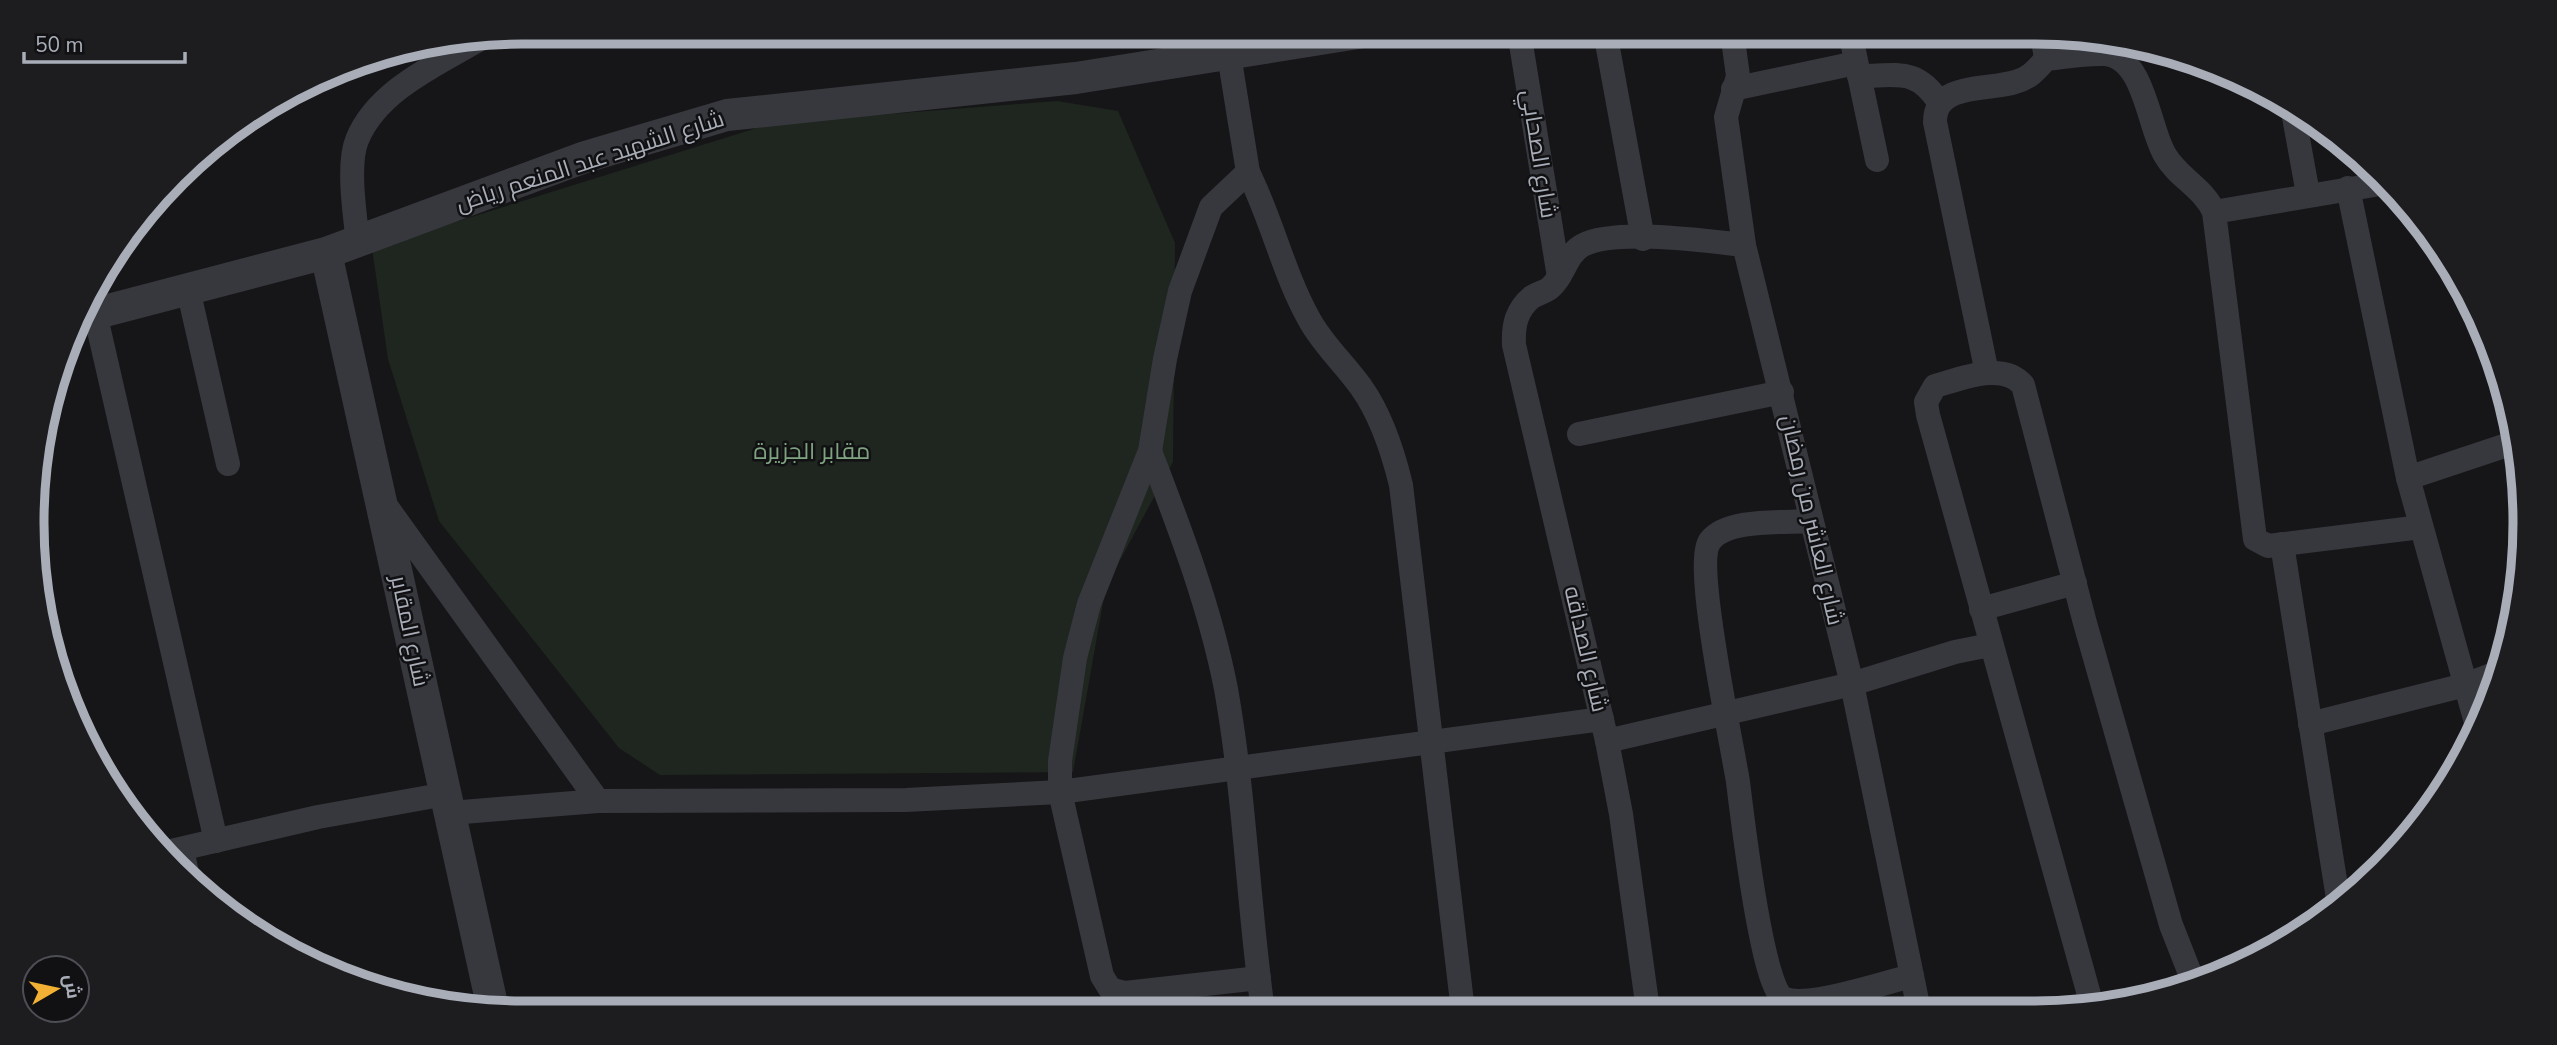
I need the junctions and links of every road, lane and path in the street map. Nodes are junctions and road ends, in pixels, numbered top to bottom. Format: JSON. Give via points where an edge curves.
{"nodes":[{"id":1,"x":1294,"y":44,"type":"edge"},
{"id":2,"x":1520,"y":44,"type":"edge"},
{"id":3,"x":1607,"y":44,"type":"edge"},
{"id":4,"x":1734,"y":44,"type":"edge"},
{"id":5,"x":1853,"y":44,"type":"edge"},
{"id":6,"x":2044,"y":44,"type":"edge"},
{"id":7,"x":466,"y":47,"type":"edge"},
{"id":8,"x":1230,"y":55,"type":"junction"},
{"id":9,"x":2046,"y":59,"type":"junction"},
{"id":10,"x":1858,"y":69,"type":"junction"},
{"id":11,"x":1733,"y":89,"type":"junction"},
{"id":12,"x":1939,"y":102,"type":"junction"},
{"id":13,"x":2295,"y":121,"type":"edge"},
{"id":14,"x":1877,"y":160,"type":"dead end"},
{"id":15,"x":1248,"y":172,"type":"junction"},
{"id":16,"x":2374,"y":185,"type":"edge"},
{"id":17,"x":2348,"y":188,"type":"junction"},
{"id":18,"x":2308,"y":194,"type":"junction"},
{"id":19,"x":2214,"y":212,"type":"junction"},
{"id":20,"x":1643,"y":239,"type":"junction"},
{"id":21,"x":358,"y":243,"type":"junction"},
{"id":22,"x":1744,"y":245,"type":"junction"},
{"id":23,"x":326,"y":253,"type":"junction"},
{"id":24,"x":1559,"y":277,"type":"junction"},
{"id":25,"x":188,"y":289,"type":"junction"},
{"id":26,"x":91,"y":315,"type":"edge"},
{"id":27,"x":88,"y":321,"type":"edge"},
{"id":28,"x":1987,"y":373,"type":"junction"},
{"id":29,"x":1782,"y":392,"type":"junction"},
{"id":30,"x":1579,"y":434,"type":"dead end"},
{"id":31,"x":2507,"y":445,"type":"edge"},
{"id":32,"x":1150,"y":451,"type":"junction"},
{"id":33,"x":228,"y":464,"type":"dead end"},
{"id":34,"x":2408,"y":478,"type":"junction"},
{"id":35,"x":381,"y":499,"type":"junction"},
{"id":36,"x":1811,"y":522,"type":"junction"},
{"id":37,"x":2421,"y":527,"type":"junction"},
{"id":38,"x":2283,"y":544,"type":"junction"},
{"id":39,"x":2075,"y":583,"type":"junction"},
{"id":40,"x":1981,"y":609,"type":"junction"},
{"id":41,"x":1990,"y":645,"type":"junction"},
{"id":42,"x":2488,"y":676,"type":"edge"},
{"id":43,"x":1852,"y":684,"type":"junction"},
{"id":44,"x":2465,"y":685,"type":"junction"},
{"id":45,"x":1728,"y":712,"type":"junction"},
{"id":46,"x":2473,"y":714,"type":"edge"},
{"id":47,"x":2310,"y":724,"type":"junction"},
{"id":48,"x":1605,"y":730,"type":"junction"},
{"id":49,"x":1430,"y":743,"type":"junction"},
{"id":50,"x":1238,"y":769,"type":"junction"},
{"id":51,"x":1060,"y":792,"type":"junction"},
{"id":52,"x":598,"y":801,"type":"junction"},
{"id":53,"x":448,"y":804,"type":"junction"},
{"id":54,"x":216,"y":841,"type":"junction"},
{"id":55,"x":181,"y":857,"type":"edge"},
{"id":56,"x":2337,"y":893,"type":"edge"},
{"id":57,"x":2191,"y":975,"type":"edge"},
{"id":58,"x":1912,"y":976,"type":"junction"},
{"id":59,"x":1259,"y":978,"type":"junction"},
{"id":60,"x":2090,"y":998,"type":"edge"},
{"id":61,"x":491,"y":1000,"type":"edge"},
{"id":62,"x":1262,"y":1001,"type":"edge"},
{"id":63,"x":1462,"y":1001,"type":"edge"},
{"id":64,"x":1647,"y":1001,"type":"edge"},
{"id":65,"x":1799,"y":1001,"type":"edge"},
{"id":66,"x":1808,"y":1001,"type":"edge"},
{"id":67,"x":1917,"y":1001,"type":"edge"}],
"edges":[{"from":1,"to":8,"type":"street","name":"شارع الشهيد عبد المنعم رياض"},
{"from":2,"to":24,"type":"street","name":"شارع الصحابي"},
{"from":3,"to":20,"type":"street"},
{"from":4,"to":11,"type":"street","name":"شارع العاشر من رمضان","via":[[1738,76]]},
{"from":5,"to":10,"type":"street"},
{"from":6,"to":9,"type":"street"},
{"from":7,"to":21,"type":"street","via":[[406,82],[374,114],[356,141],[352,189]]},
{"from":8,"to":15,"type":"street"},
{"from":8,"to":21,"type":"street","name":"شارع الشهيد عبد المنعم رياض","via":[[1076,78],[727,115],[585,157]]},
{"from":9,"to":12,"type":"street","via":[[2017,82],[1952,93]]},
{"from":9,"to":19,"type":"street","via":[[2107,54],[2127,62],[2139,82],[2165,155],[2179,174],[2207,197]]},
{"from":10,"to":11,"type":"street"},
{"from":10,"to":12,"type":"street","via":[[1918,78]]},
{"from":10,"to":14,"type":"street"},
{"from":11,"to":22,"type":"street","name":"شارع العاشر من رمضان","via":[[1726,117]]},
{"from":12,"to":28,"type":"street","via":[[1936,122]]},
{"from":13,"to":18,"type":"street"},
{"from":15,"to":32,"type":"street","via":[[1211,207],[1180,291]]},
{"from":15,"to":49,"type":"street","via":[[1308,318],[1328,350],[1365,392],[1396,465],[1406,509]]},
{"from":16,"to":17,"type":"street"},
{"from":17,"to":18,"type":"street"},
{"from":17,"to":34,"type":"street"},
{"from":18,"to":19,"type":"street"},
{"from":19,"to":38,"type":"street","via":[[2253,533],[2262,545]]},
{"from":20,"to":22,"type":"street","name":"شارع الصداقه"},
{"from":20,"to":24,"type":"street","name":"شارع الصداقه","via":[[1584,245],[1570,256]]},
{"from":21,"to":23,"type":"street","name":"شارع الشهيد عبد المنعم رياض"},
{"from":22,"to":29,"type":"street","name":"شارع العاشر من رمضان"},
{"from":23,"to":25,"type":"street","name":"شارع الشهيد عبد المنعم رياض"},
{"from":23,"to":35,"type":"street","name":"شارع المقابر"},
{"from":24,"to":48,"type":"street","name":"شارع الصداقه","via":[[1550,289],[1520,309],[1513,327],[1514,345]]},
{"from":25,"to":26,"type":"street","name":"شارع الشهيد عبد المنعم رياض"},
{"from":25,"to":33,"type":"street"},
{"from":27,"to":54,"type":"street"},
{"from":28,"to":39,"type":"street","via":[[2006,373],[2024,385]]},
{"from":28,"to":40,"type":"street","via":[[1935,386],[1926,402]]},
{"from":29,"to":30,"type":"street"},
{"from":29,"to":36,"type":"street","name":"شارع العاشر من رمضان"},
{"from":31,"to":34,"type":"street"},
{"from":32,"to":50,"type":"street","via":[[1211,626]]},
{"from":32,"to":51,"type":"street","via":[[1089,604],[1067,705]]},
{"from":34,"to":37,"type":"street"},
{"from":35,"to":52,"type":"street"},
{"from":35,"to":53,"type":"street","name":"شارع المقابر"},
{"from":36,"to":43,"type":"street","name":"شارع العاشر من رمضان"},
{"from":36,"to":45,"type":"street","via":[[1729,527],[1711,540],[1704,552],[1708,616]]},
{"from":37,"to":38,"type":"street"},
{"from":37,"to":44,"type":"street"},
{"from":38,"to":47,"type":"street"},
{"from":39,"to":40,"type":"street"},
{"from":39,"to":57,"type":"street","via":[[2171,925]]},
{"from":40,"to":41,"type":"street"},
{"from":41,"to":43,"type":"street"},
{"from":41,"to":60,"type":"street"},
{"from":42,"to":44,"type":"street"},
{"from":43,"to":45,"type":"street"},
{"from":43,"to":58,"type":"street","name":"شارع العاشر من رمضان"},
{"from":44,"to":46,"type":"street"},
{"from":44,"to":47,"type":"street"},
{"from":45,"to":48,"type":"street"},
{"from":45,"to":65,"type":"street","via":[[1755,904],[1775,991]]},
{"from":47,"to":56,"type":"street"},
{"from":48,"to":49,"type":"street"},
{"from":48,"to":64,"type":"street","name":"شارع الصداقه"},
{"from":49,"to":50,"type":"street"},
{"from":49,"to":63,"type":"street"},
{"from":50,"to":51,"type":"street"},
{"from":50,"to":59,"type":"street"},
{"from":51,"to":52,"type":"street","via":[[918,800]]},
{"from":51,"to":59,"type":"street","via":[[1102,976],[1110,989],[1125,993]]},
{"from":52,"to":53,"type":"street"},
{"from":53,"to":54,"type":"street","via":[[318,817]]},
{"from":53,"to":61,"type":"street","name":"شارع المقابر"},
{"from":54,"to":55,"type":"street"},
{"from":58,"to":66,"type":"street"},
{"from":58,"to":67,"type":"street","name":"شارع العاشر من رمضان"},
{"from":59,"to":62,"type":"street"}]}
